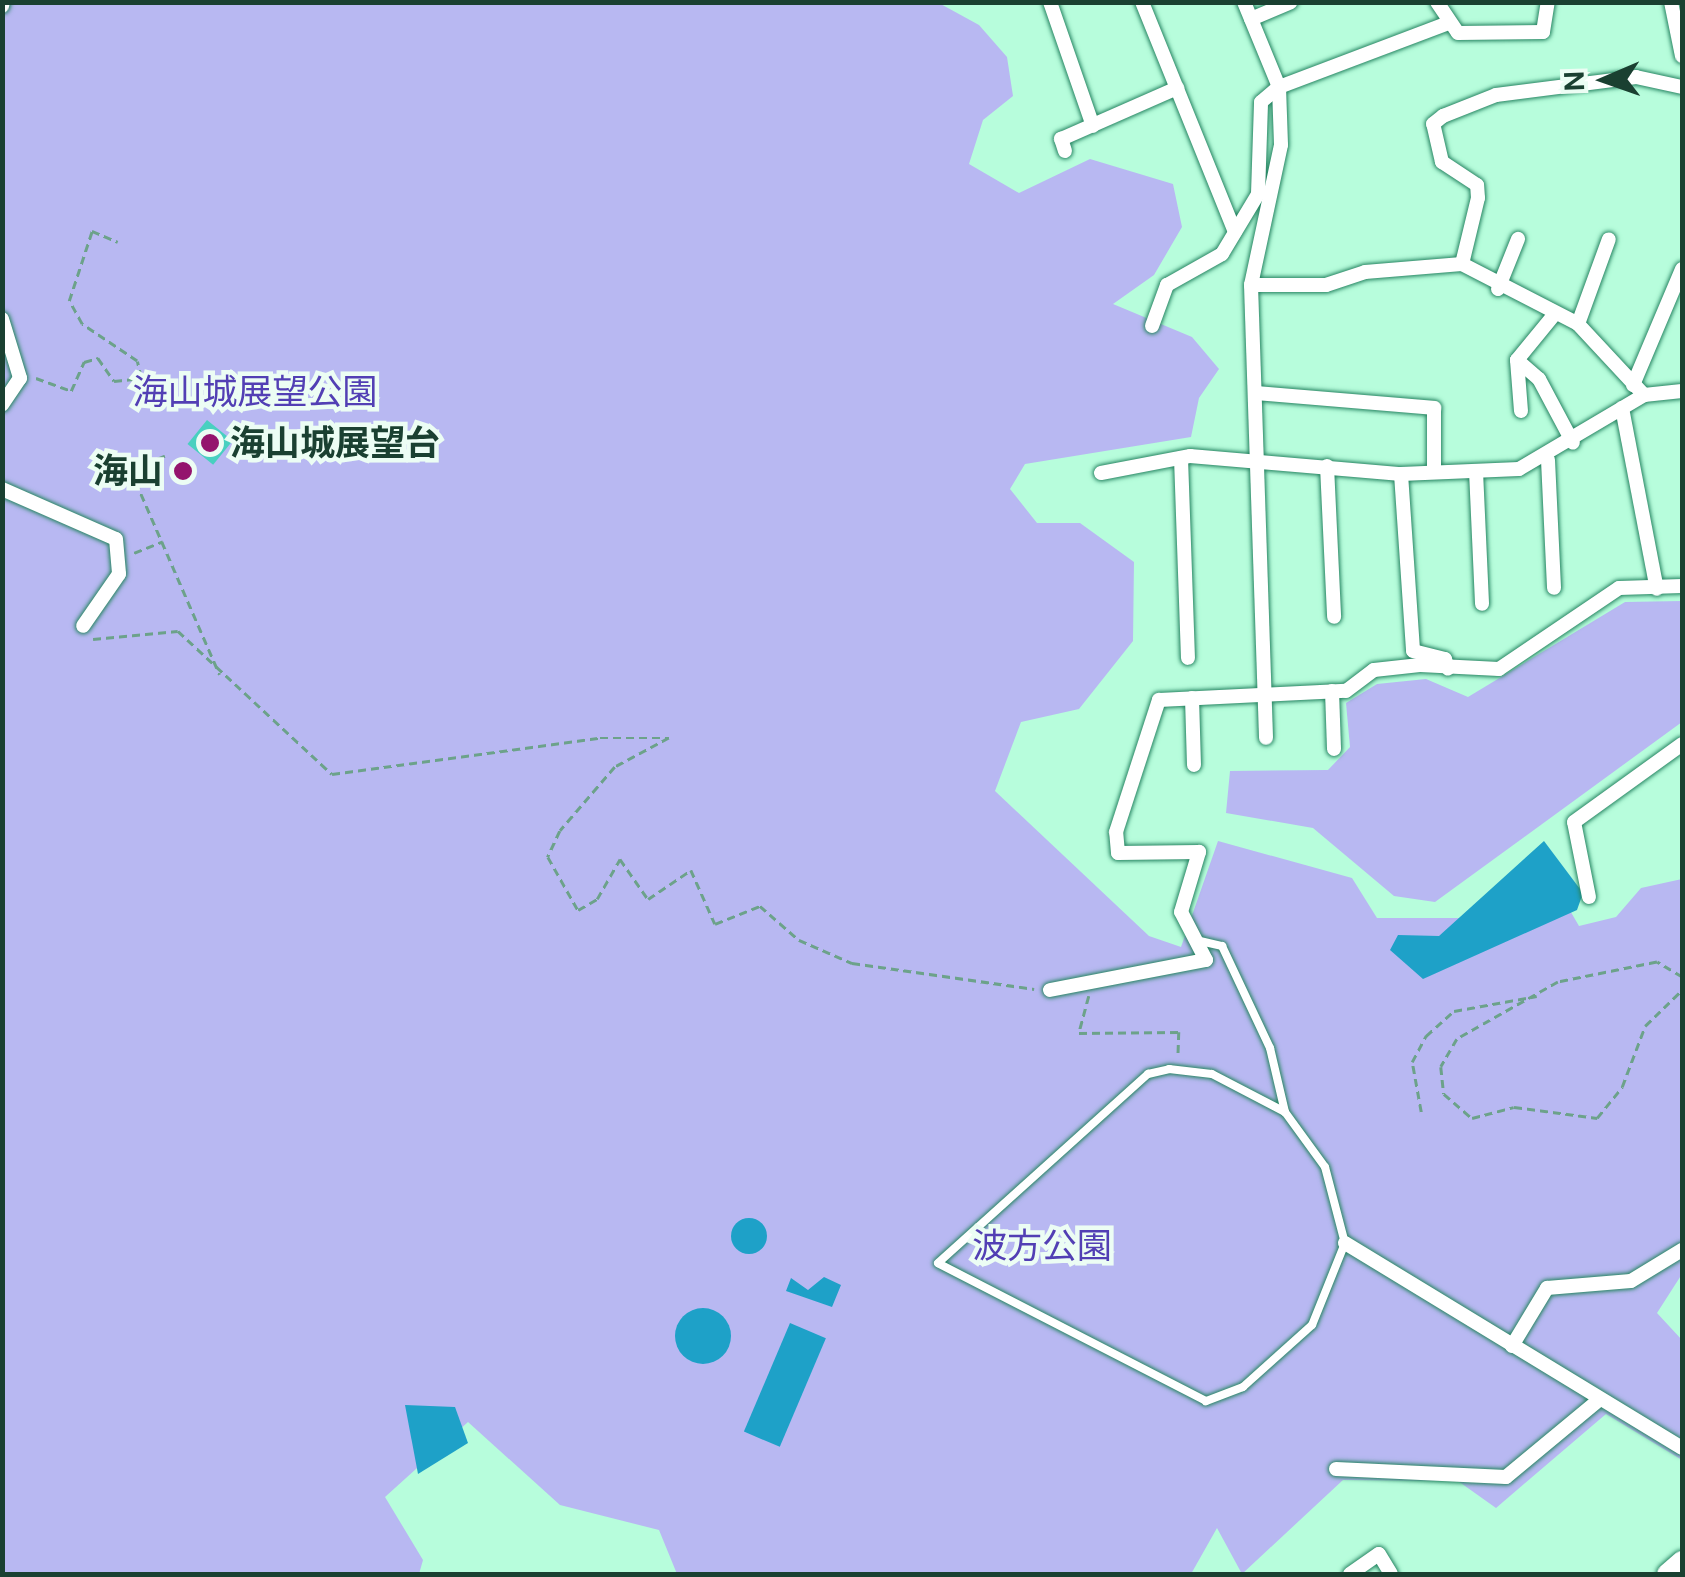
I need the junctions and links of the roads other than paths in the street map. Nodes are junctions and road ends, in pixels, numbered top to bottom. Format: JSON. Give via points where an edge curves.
{"nodes":[{"id":1,"x":1050,"y":2,"type":"edge"},
{"id":2,"x":1142,"y":2,"type":"edge"},
{"id":3,"x":1244,"y":2,"type":"edge"},
{"id":4,"x":1291,"y":2,"type":"edge"},
{"id":5,"x":1437,"y":2,"type":"edge"},
{"id":6,"x":1548,"y":2,"type":"edge"},
{"id":7,"x":1671,"y":2,"type":"edge"},
{"id":8,"x":1251,"y":19,"type":"junction"},
{"id":9,"x":1446,"y":24,"type":"junction"},
{"id":10,"x":1682,"y":56,"type":"edge"},
{"id":11,"x":1682,"y":86,"type":"edge"},
{"id":12,"x":1278,"y":87,"type":"junction"},
{"id":13,"x":1177,"y":88,"type":"junction"},
{"id":14,"x":1093,"y":126,"type":"junction"},
{"id":15,"x":1065,"y":151,"type":"dead end"},
{"id":16,"x":1235,"y":232,"type":"junction"},
{"id":17,"x":1518,"y":239,"type":"dead end"},
{"id":18,"x":1608,"y":239,"type":"dead end"},
{"id":19,"x":1462,"y":264,"type":"junction"},
{"id":20,"x":1682,"y":269,"type":"edge"},
{"id":21,"x":1251,"y":285,"type":"junction"},
{"id":22,"x":1498,"y":288,"type":"junction"},
{"id":23,"x":1554,"y":315,"type":"junction"},
{"id":24,"x":2,"y":319,"type":"edge"},
{"id":25,"x":1578,"y":324,"type":"junction"},
{"id":26,"x":1152,"y":326,"type":"dead end"},
{"id":27,"x":1517,"y":360,"type":"junction"},
{"id":28,"x":1639,"y":390,"type":"junction"},
{"id":29,"x":1682,"y":391,"type":"edge"},
{"id":30,"x":1257,"y":393,"type":"junction"},
{"id":31,"x":2,"y":405,"type":"edge"},
{"id":32,"x":1622,"y":408,"type":"junction"},
{"id":33,"x":1521,"y":411,"type":"dead end"},
{"id":34,"x":1573,"y":443,"type":"junction"},
{"id":35,"x":1181,"y":458,"type":"junction"},
{"id":36,"x":1548,"y":460,"type":"junction"},
{"id":37,"x":1254,"y":462,"type":"junction"},
{"id":38,"x":1328,"y":466,"type":"junction"},
{"id":39,"x":1476,"y":471,"type":"junction"},
{"id":40,"x":1434,"y":472,"type":"junction"},
{"id":41,"x":1101,"y":473,"type":"dead end"},
{"id":42,"x":1401,"y":474,"type":"junction"},
{"id":43,"x":2,"y":489,"type":"edge"},
{"id":44,"x":1682,"y":586,"type":"edge"},
{"id":45,"x":1554,"y":588,"type":"dead end"},
{"id":46,"x":1657,"y":589,"type":"junction"},
{"id":47,"x":1482,"y":604,"type":"dead end"},
{"id":48,"x":1334,"y":617,"type":"dead end"},
{"id":49,"x":83,"y":626,"type":"road end"},
{"id":50,"x":1188,"y":658,"type":"dead end"},
{"id":51,"x":1448,"y":669,"type":"junction"},
{"id":52,"x":1332,"y":691,"type":"junction"},
{"id":53,"x":1265,"y":692,"type":"junction"},
{"id":54,"x":1192,"y":698,"type":"junction"},
{"id":55,"x":1266,"y":738,"type":"dead end"},
{"id":56,"x":1682,"y":744,"type":"edge"},
{"id":57,"x":1334,"y":748,"type":"dead end"},
{"id":58,"x":1194,"y":764,"type":"dead end"},
{"id":59,"x":1588,"y":897,"type":"dead end"},
{"id":60,"x":1200,"y":940,"type":"junction"},
{"id":61,"x":1050,"y":990,"type":"road end"},
{"id":62,"x":1285,"y":1112,"type":"junction"},
{"id":63,"x":1345,"y":1243,"type":"junction"},
{"id":64,"x":1682,"y":1250,"type":"edge"},
{"id":65,"x":1512,"y":1346,"type":"junction"},
{"id":66,"x":1600,"y":1398,"type":"junction"},
{"id":67,"x":1682,"y":1448,"type":"edge"},
{"id":68,"x":1336,"y":1470,"type":"dead end"},
{"id":69,"x":1682,"y":1561,"type":"edge"},
{"id":70,"x":1350,"y":1574,"type":"edge"},
{"id":71,"x":1391,"y":1574,"type":"edge"},
{"id":72,"x":1668,"y":1574,"type":"edge"}],
"edges":[{"from":1,"to":14,"type":"street"},
{"from":2,"to":13,"type":"street"},
{"from":3,"to":8,"type":"street"},
{"from":4,"to":8,"type":"street"},
{"from":5,"to":9,"type":"street"},
{"from":6,"to":9,"type":"street","via":[[1543,32],[1458,33]]},
{"from":7,"to":10,"type":"street"},
{"from":8,"to":12,"type":"street"},
{"from":9,"to":12,"type":"street"},
{"from":11,"to":19,"type":"street","via":[[1636,76],[1496,94],[1433,124],[1442,162],[1477,185]]},
{"from":12,"to":16,"type":"street","via":[[1262,102],[1258,194]]},
{"from":12,"to":21,"type":"street","via":[[1275,200]]},
{"from":13,"to":14,"type":"street"},
{"from":13,"to":16,"type":"street"},
{"from":14,"to":15,"type":"street","via":[[1061,140]]},
{"from":16,"to":26,"type":"street","via":[[1209,264],[1167,285]]},
{"from":17,"to":22,"type":"street"},
{"from":18,"to":25,"type":"street"},
{"from":19,"to":21,"type":"street","via":[[1366,272],[1326,285]]},
{"from":19,"to":22,"type":"street"},
{"from":20,"to":28,"type":"street"},
{"from":21,"to":30,"type":"street"},
{"from":22,"to":23,"type":"street"},
{"from":23,"to":25,"type":"street"},
{"from":23,"to":27,"type":"street"},
{"from":24,"to":31,"type":"street","via":[[20,378]]},
{"from":25,"to":28,"type":"street"},
{"from":27,"to":33,"type":"street"},
{"from":27,"to":34,"type":"street","via":[[1539,379]]},
{"from":28,"to":29,"type":"street"},
{"from":28,"to":32,"type":"street"},
{"from":30,"to":37,"type":"street"},
{"from":30,"to":40,"type":"street","via":[[1434,408]]},
{"from":32,"to":34,"type":"street"},
{"from":32,"to":46,"type":"street"},
{"from":34,"to":36,"type":"street"},
{"from":35,"to":37,"type":"street"},
{"from":35,"to":41,"type":"street"},
{"from":35,"to":50,"type":"street"},
{"from":36,"to":39,"type":"street"},
{"from":36,"to":45,"type":"street"},
{"from":37,"to":38,"type":"street"},
{"from":37,"to":53,"type":"street"},
{"from":38,"to":42,"type":"street"},
{"from":38,"to":48,"type":"street"},
{"from":39,"to":40,"type":"street"},
{"from":39,"to":47,"type":"street"},
{"from":40,"to":42,"type":"street"},
{"from":42,"to":51,"type":"street","via":[[1413,651],[1445,658]]},
{"from":43,"to":49,"type":"street","via":[[98,526],[123,557]]},
{"from":44,"to":46,"type":"street"},
{"from":46,"to":51,"type":"street","via":[[1620,588],[1590,614],[1555,624],[1500,670]]},
{"from":51,"to":52,"type":"street","via":[[1374,670]]},
{"from":52,"to":53,"type":"street"},
{"from":52,"to":57,"type":"street"},
{"from":53,"to":54,"type":"street"},
{"from":53,"to":55,"type":"street"},
{"from":54,"to":58,"type":"street"},
{"from":54,"to":60,"type":"street","via":[[1159,700],[1116,832],[1118,853],[1199,852],[1181,912],[1184,931]]},
{"from":56,"to":59,"type":"street","via":[[1574,822]]},
{"from":60,"to":61,"type":"street","via":[[1206,960]]},
{"from":60,"to":62,"type":"lane","via":[[1222,946],[1270,1048]]},
{"from":62,"to":63,"type":"lane","via":[[1325,1167]]},
{"from":62,"to":63,"type":"lane","via":[[1212,1074],[1148,1074],[938,1264],[1206,1401],[1282,1359],[1312,1324]]},
{"from":63,"to":65,"type":"street"},
{"from":64,"to":65,"type":"street","via":[[1631,1281],[1547,1288]]},
{"from":65,"to":66,"type":"street"},
{"from":66,"to":67,"type":"street"},
{"from":66,"to":68,"type":"street","via":[[1506,1477]]},
{"from":69,"to":72,"type":"street"},
{"from":70,"to":71,"type":"street","via":[[1379,1554]]}]}
